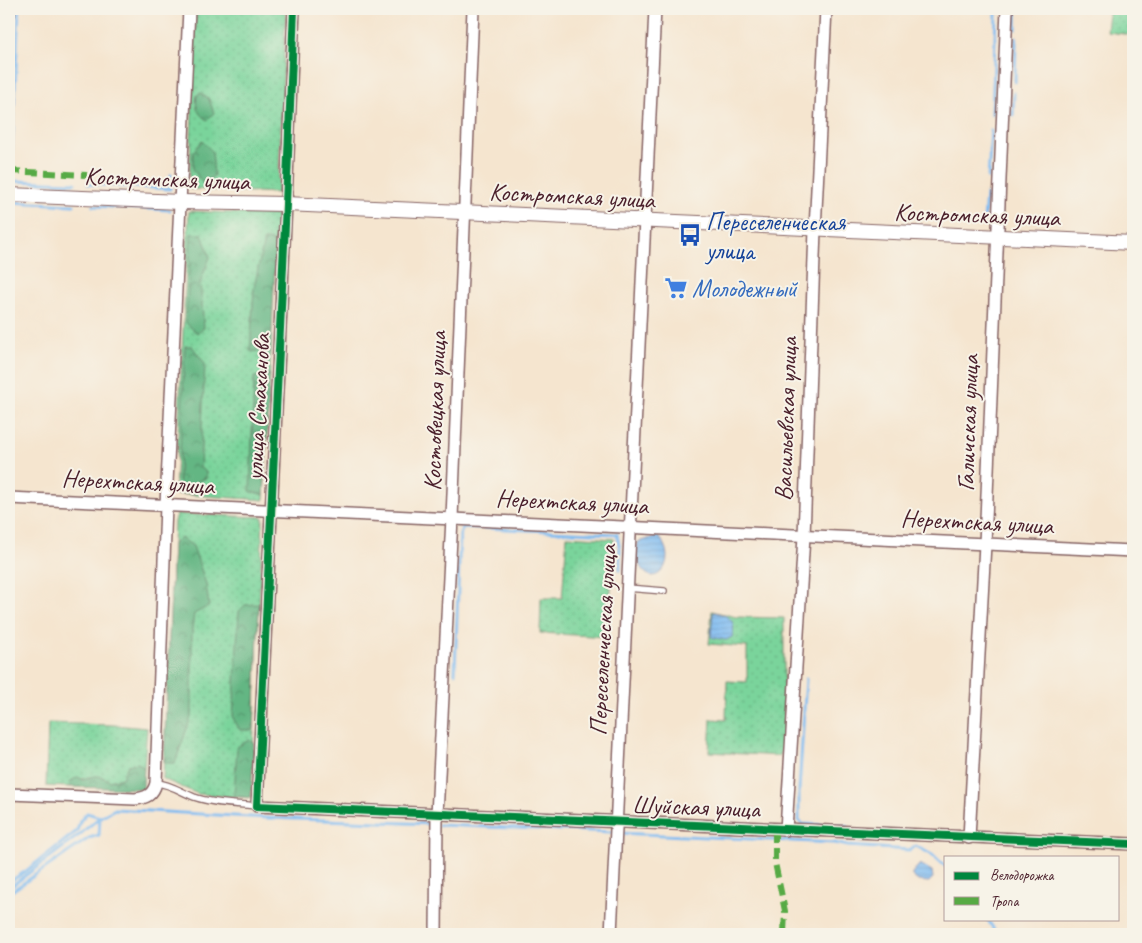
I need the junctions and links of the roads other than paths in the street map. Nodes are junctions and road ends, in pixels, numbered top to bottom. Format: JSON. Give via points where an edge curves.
{"nodes":[{"id":1,"x":9,"y":9,"type":"edge"},
{"id":2,"x":189,"y":9,"type":"edge"},
{"id":3,"x":294,"y":9,"type":"edge"},
{"id":4,"x":472,"y":9,"type":"edge"},
{"id":5,"x":655,"y":9,"type":"edge"},
{"id":6,"x":826,"y":9,"type":"edge"},
{"id":7,"x":1007,"y":9,"type":"edge"},
{"id":8,"x":9,"y":14,"type":"edge"},
{"id":9,"x":9,"y":195,"type":"edge"},
{"id":10,"x":181,"y":202,"type":"junction"},
{"id":11,"x":286,"y":204,"type":"junction"},
{"id":12,"x":464,"y":212,"type":"junction"},
{"id":13,"x":644,"y":222,"type":"junction"},
{"id":14,"x":815,"y":230,"type":"junction"},
{"id":15,"x":997,"y":238,"type":"junction"},
{"id":16,"x":1133,"y":243,"type":"edge"},
{"id":17,"x":9,"y":498,"type":"edge"},
{"id":18,"x":166,"y":505,"type":"junction"},
{"id":19,"x":272,"y":510,"type":"junction"},
{"id":20,"x":452,"y":518,"type":"junction"},
{"id":21,"x":630,"y":526,"type":"junction"},
{"id":22,"x":804,"y":536,"type":"junction"},
{"id":23,"x":986,"y":544,"type":"junction"},
{"id":24,"x":1133,"y":551,"type":"edge"},
{"id":25,"x":627,"y":588,"type":"junction"},
{"id":26,"x":664,"y":590,"type":"dead end"},
{"id":27,"x":154,"y":788,"type":"junction"},
{"id":28,"x":9,"y":794,"type":"edge"},
{"id":29,"x":257,"y":806,"type":"junction"},
{"id":30,"x":437,"y":821,"type":"junction"},
{"id":31,"x":616,"y":829,"type":"junction"},
{"id":32,"x":786,"y":830,"type":"junction"},
{"id":33,"x":969,"y":838,"type":"junction"},
{"id":34,"x":1133,"y":844,"type":"edge"},
{"id":35,"x":436,"y":934,"type":"edge"},
{"id":36,"x":611,"y":934,"type":"edge"}],
"edges":[{"from":1,"to":8,"type":"street"},
{"from":2,"to":10,"type":"street"},
{"from":3,"to":11,"type":"street","name":"улица Стаханова"},
{"from":4,"to":12,"type":"street","name":"Костовецкая улица"},
{"from":5,"to":13,"type":"street","name":"Переселенческая улица"},
{"from":6,"to":14,"type":"street","name":"Васильевская улица"},
{"from":7,"to":15,"type":"street","name":"Галичская улица"},
{"from":9,"to":10,"type":"street","name":"Костромская улица"},
{"from":10,"to":11,"type":"street","name":"Костромская улица"},
{"from":10,"to":18,"type":"street"},
{"from":11,"to":12,"type":"street","name":"Костромская улица"},
{"from":11,"to":19,"type":"street","name":"улица Стаханова"},
{"from":12,"to":13,"type":"street","name":"Костромская улица"},
{"from":12,"to":20,"type":"street","name":"Костовецкая улица"},
{"from":13,"to":14,"type":"street","name":"Костромская улица"},
{"from":13,"to":21,"type":"street","name":"Переселенческая улица"},
{"from":14,"to":15,"type":"street","name":"Костромская улица"},
{"from":14,"to":22,"type":"street","name":"Васильевская улица"},
{"from":15,"to":16,"type":"street","name":"Костромская улица"},
{"from":15,"to":23,"type":"street","name":"Галичская улица"},
{"from":17,"to":18,"type":"street","name":"Нерехтская улица"},
{"from":18,"to":19,"type":"street","name":"Нерехтская улица"},
{"from":18,"to":27,"type":"street"},
{"from":19,"to":20,"type":"street","name":"Нерехтская улица"},
{"from":19,"to":29,"type":"street","name":"улица Стаханова"},
{"from":20,"to":21,"type":"street","name":"Нерехтская улица"},
{"from":20,"to":30,"type":"street","name":"Костовецкая улица"},
{"from":21,"to":22,"type":"street","name":"Нерехтская улица"},
{"from":21,"to":25,"type":"street","name":"Переселенческая улица"},
{"from":22,"to":23,"type":"street","name":"Нерехтская улица"},
{"from":22,"to":32,"type":"street","name":"Васильевская улица"},
{"from":23,"to":24,"type":"street","name":"Нерехтская улица"},
{"from":23,"to":33,"type":"street","name":"Галичская улица"},
{"from":25,"to":26,"type":"lane"},
{"from":25,"to":31,"type":"street","name":"Переселенческая улица"},
{"from":27,"to":28,"type":"street","via":[[148,796],[135,799]]},
{"from":27,"to":29,"type":"lane","via":[[167,784],[206,800]]},
{"from":29,"to":30,"type":"street","name":"Шуйская улица"},
{"from":30,"to":31,"type":"street","name":"Шуйская улица"},
{"from":30,"to":35,"type":"street","name":"Костовецкая улица"},
{"from":31,"to":32,"type":"street","name":"Шуйская улица"},
{"from":31,"to":36,"type":"street","name":"Переселенческая улица"},
{"from":32,"to":33,"type":"street","name":"Шуйская улица"},
{"from":33,"to":34,"type":"street","name":"Шуйская улица"}]}
